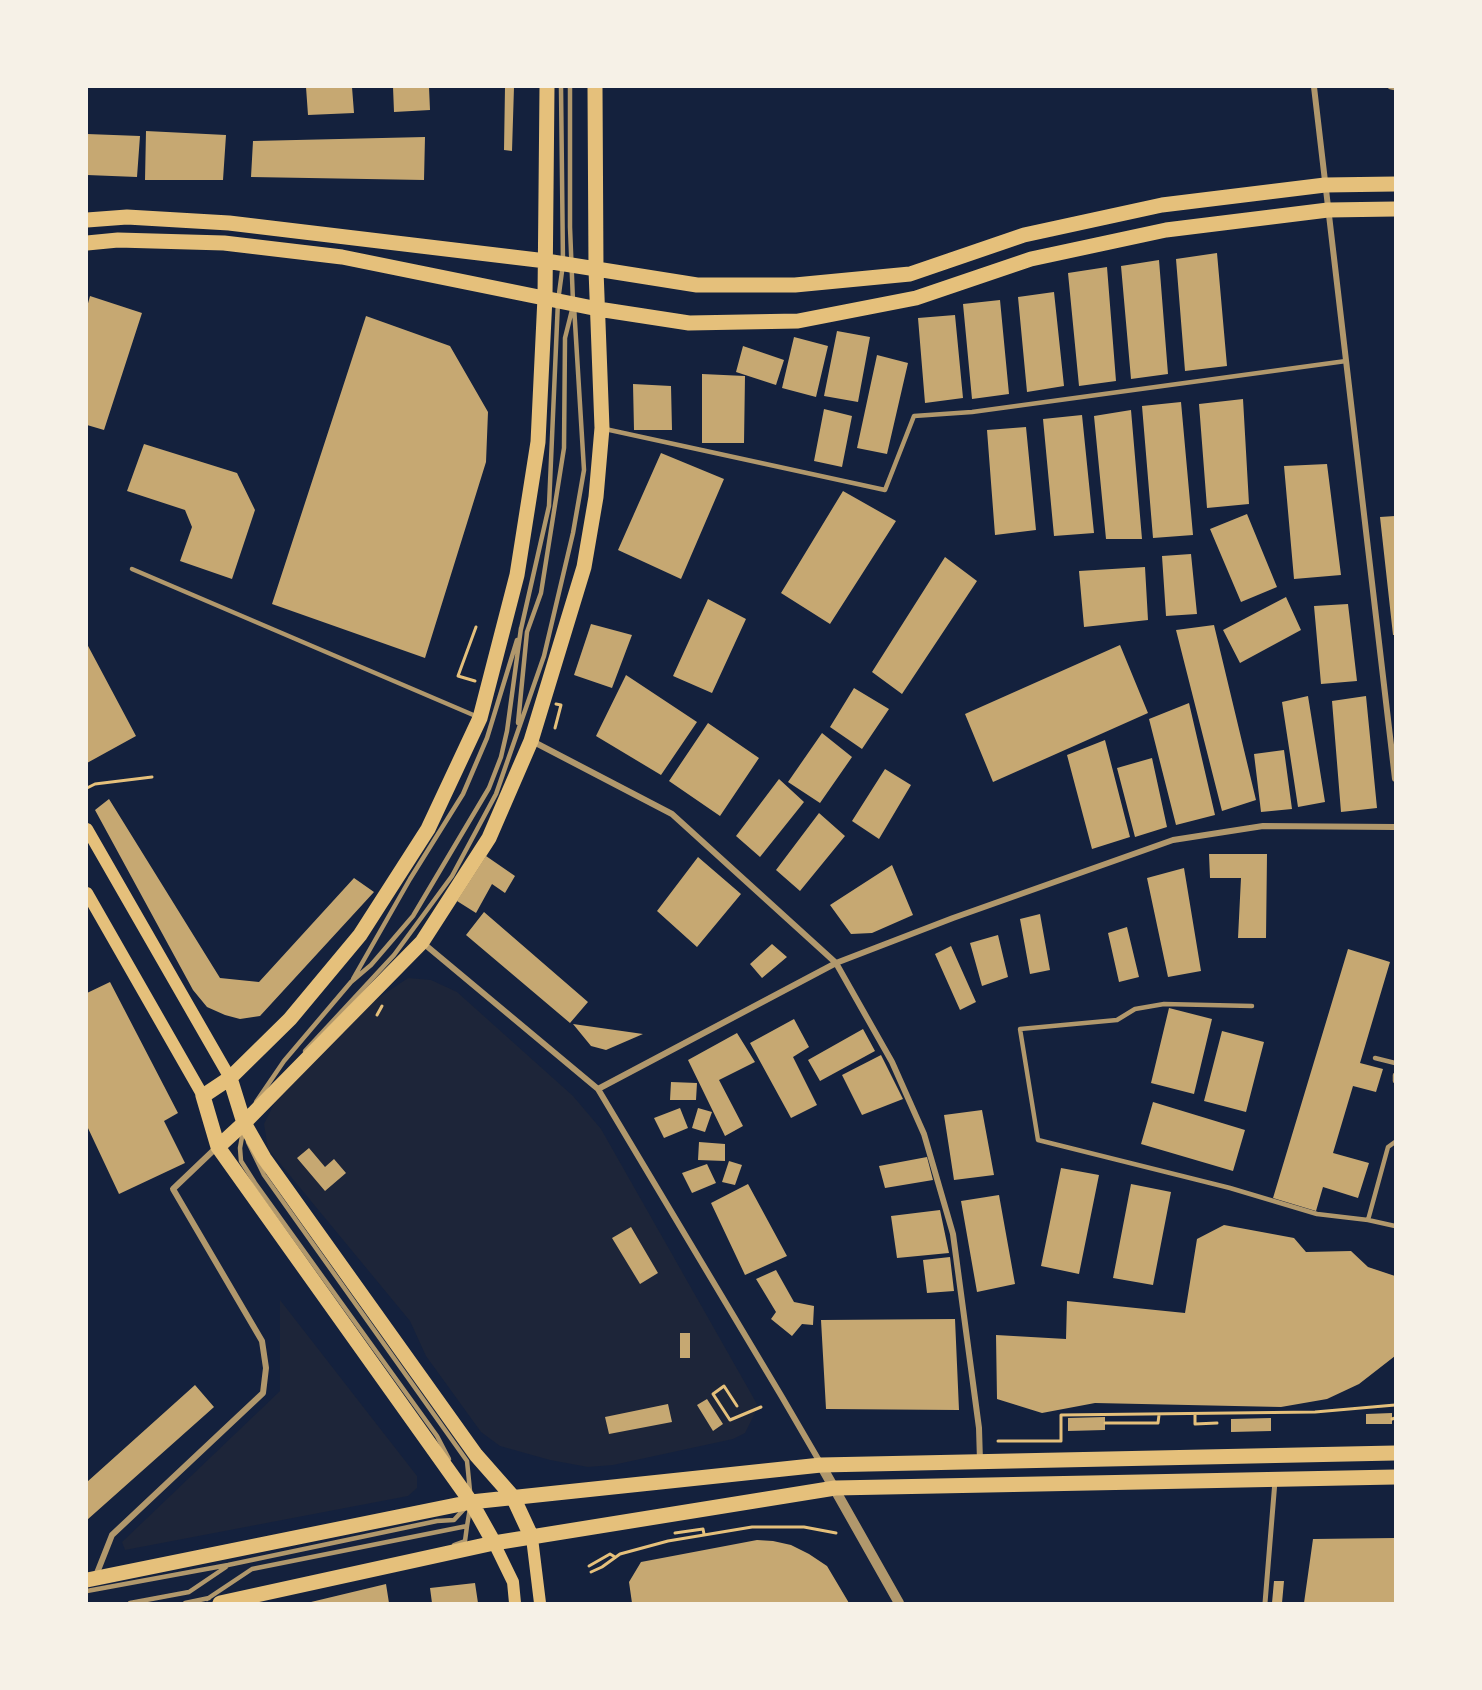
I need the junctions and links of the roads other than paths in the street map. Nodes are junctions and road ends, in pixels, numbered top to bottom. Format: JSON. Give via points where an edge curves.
{"nodes":[{"id":1,"x":547,"y":87,"type":"edge"},
{"id":2,"x":561,"y":87,"type":"edge"},
{"id":3,"x":570,"y":87,"type":"edge"},
{"id":4,"x":595,"y":87,"type":"edge"},
{"id":5,"x":1314,"y":87,"type":"edge"},
{"id":6,"x":1390,"y":87,"type":"edge"},
{"id":7,"x":1395,"y":88,"type":"edge"},
{"id":8,"x":1395,"y":184,"type":"edge"},
{"id":9,"x":1325,"y":185,"type":"junction"},
{"id":10,"x":1395,"y":209,"type":"edge"},
{"id":11,"x":1328,"y":210,"type":"junction"},
{"id":12,"x":87,"y":220,"type":"edge"},
{"id":13,"x":87,"y":243,"type":"edge"},
{"id":14,"x":546,"y":261,"type":"junction"},
{"id":15,"x":567,"y":265,"type":"junction"},
{"id":16,"x":596,"y":270,"type":"junction"},
{"id":17,"x":552,"y":299,"type":"junction"},
{"id":18,"x":573,"y":304,"type":"junction"},
{"id":19,"x":598,"y":309,"type":"junction"},
{"id":20,"x":1346,"y":362,"type":"junction"},
{"id":21,"x":602,"y":428,"type":"junction"},
{"id":22,"x":132,"y":570,"type":"dead end"},
{"id":23,"x":521,"y":628,"type":"junction"},
{"id":24,"x":480,"y":718,"type":"junction"},
{"id":25,"x":517,"y":734,"type":"junction"},
{"id":26,"x":531,"y":741,"type":"junction"},
{"id":27,"x":1395,"y":779,"type":"edge"},
{"id":28,"x":1395,"y":827,"type":"edge"},
{"id":29,"x":87,"y":829,"type":"edge"},
{"id":30,"x":87,"y":893,"type":"edge"},
{"id":31,"x":92,"y":908,"type":"edge"},
{"id":32,"x":422,"y":942,"type":"junction"},
{"id":33,"x":836,"y":963,"type":"junction"},
{"id":34,"x":351,"y":982,"type":"junction"},
{"id":35,"x":1252,"y":1006,"type":"dead end"},
{"id":36,"x":302,"y":1054,"type":"dead end"},
{"id":37,"x":1375,"y":1058,"type":"dead end"},
{"id":38,"x":1395,"y":1063,"type":"edge"},
{"id":39,"x":286,"y":1071,"type":"dead end"},
{"id":40,"x":1395,"y":1076,"type":"edge"},
{"id":41,"x":230,"y":1078,"type":"junction"},
{"id":42,"x":1395,"y":1081,"type":"edge"},
{"id":43,"x":598,"y":1089,"type":"junction"},
{"id":44,"x":203,"y":1096,"type":"junction"},
{"id":45,"x":244,"y":1123,"type":"junction"},
{"id":46,"x":1395,"y":1142,"type":"edge"},
{"id":47,"x":218,"y":1147,"type":"junction"},
{"id":48,"x":1368,"y":1220,"type":"junction"},
{"id":49,"x":1395,"y":1226,"type":"edge"},
{"id":50,"x":1395,"y":1453,"type":"edge"},
{"id":51,"x":980,"y":1462,"type":"junction"},
{"id":52,"x":821,"y":1465,"type":"junction"},
{"id":53,"x":1395,"y":1477,"type":"edge"},
{"id":54,"x":1275,"y":1479,"type":"junction"},
{"id":55,"x":835,"y":1488,"type":"junction"},
{"id":56,"x":513,"y":1497,"type":"junction"},
{"id":57,"x":471,"y":1502,"type":"junction"},
{"id":58,"x":467,"y":1526,"type":"junction"},
{"id":59,"x":532,"y":1538,"type":"junction"},
{"id":60,"x":494,"y":1543,"type":"junction"},
{"id":61,"x":228,"y":1565,"type":"junction"},
{"id":62,"x":89,"y":1583,"type":"edge"},
{"id":63,"x":214,"y":1601,"type":"edge"},
{"id":64,"x":130,"y":1603,"type":"edge"},
{"id":65,"x":185,"y":1603,"type":"edge"},
{"id":66,"x":515,"y":1603,"type":"edge"},
{"id":67,"x":540,"y":1603,"type":"edge"},
{"id":68,"x":899,"y":1603,"type":"edge"},
{"id":69,"x":1265,"y":1603,"type":"edge"}],
"edges":[{"from":1,"to":14,"type":"main road"},
{"from":2,"to":15,"type":"lane"},
{"from":3,"to":15,"type":"lane"},
{"from":4,"to":16,"type":"main road"},
{"from":5,"to":9,"type":"street"},
{"from":6,"to":7,"type":"lane"},
{"from":8,"to":9,"type":"main road"},
{"from":9,"to":11,"type":"street"},
{"from":9,"to":16,"type":"main road","via":[[1162,205],[1024,235],[910,274],[795,285],[697,285]]},
{"from":10,"to":11,"type":"main road"},
{"from":11,"to":19,"type":"main road","via":[[1166,230],[1030,259],[916,298],[798,321],[689,323]]},
{"from":11,"to":20,"type":"street"},
{"from":12,"to":14,"type":"main road","via":[[127,217],[229,223]]},
{"from":13,"to":17,"type":"main road","via":[[118,240],[248,245],[342,257]]},
{"from":14,"to":15,"type":"main road"},
{"from":14,"to":17,"type":"main road"},
{"from":15,"to":16,"type":"main road"},
{"from":15,"to":17,"type":"lane"},
{"from":15,"to":18,"type":"lane"},
{"from":16,"to":19,"type":"main road"},
{"from":17,"to":18,"type":"main road"},
{"from":17,"to":23,"type":"lane","via":[[549,506]]},
{"from":17,"to":24,"type":"main road","via":[[538,442],[517,575]]},
{"from":18,"to":19,"type":"main road"},
{"from":18,"to":25,"type":"lane","via":[[565,338],[564,448],[541,593],[527,632]]},
{"from":18,"to":25,"type":"lane","via":[[584,470],[544,656]]},
{"from":19,"to":21,"type":"main road"},
{"from":20,"to":21,"type":"lane","via":[[972,412],[914,416],[885,490]]},
{"from":20,"to":27,"type":"street"},
{"from":21,"to":26,"type":"main road","via":[[584,567]]},
{"from":22,"to":24,"type":"lane"},
{"from":23,"to":34,"type":"lane","via":[[487,738],[463,794]]},
{"from":23,"to":34,"type":"lane","via":[[507,731],[489,788],[413,916]]},
{"from":24,"to":41,"type":"main road","via":[[428,829],[360,935],[290,1020]]},
{"from":25,"to":36,"type":"lane","via":[[496,794],[452,876],[394,956]]},
{"from":26,"to":32,"type":"main road","via":[[489,838]]},
{"from":26,"to":33,"type":"street","via":[[672,814]]},
{"from":28,"to":33,"type":"street","via":[[1263,826],[1173,840]]},
{"from":29,"to":41,"type":"main road"},
{"from":30,"to":31,"type":"main road"},
{"from":31,"to":44,"type":"main road"},
{"from":32,"to":43,"type":"street"},
{"from":32,"to":45,"type":"main road"},
{"from":33,"to":43,"type":"street"},
{"from":33,"to":51,"type":"street","via":[[892,1062],[927,1145],[953,1234],[979,1428]]},
{"from":34,"to":45,"type":"lane","via":[[284,1061]]},
{"from":35,"to":48,"type":"lane","via":[[1164,1004],[1135,1009],[1117,1020],[1020,1029],[1038,1140],[1317,1214]]},
{"from":37,"to":38,"type":"lane"},
{"from":39,"to":45,"type":"lane"},
{"from":40,"to":42,"type":"lane"},
{"from":41,"to":44,"type":"main road"},
{"from":41,"to":45,"type":"main road"},
{"from":43,"to":52,"type":"street"},
{"from":44,"to":47,"type":"main road"},
{"from":45,"to":47,"type":"main road"},
{"from":45,"to":56,"type":"main road","via":[[264,1158],[469,1446]]},
{"from":45,"to":57,"type":"lane","via":[[249,1148],[264,1175],[467,1461]]},
{"from":45,"to":57,"type":"lane","via":[[241,1161],[437,1436]]},
{"from":46,"to":48,"type":"lane","via":[[1388,1146]]},
{"from":47,"to":57,"type":"main road"},
{"from":47,"to":62,"type":"street","via":[[173,1189],[262,1341],[266,1368],[263,1393],[112,1535]]},
{"from":48,"to":49,"type":"lane"},
{"from":50,"to":51,"type":"main road"},
{"from":51,"to":52,"type":"main road"},
{"from":52,"to":55,"type":"street"},
{"from":52,"to":56,"type":"main road"},
{"from":53,"to":54,"type":"main road"},
{"from":54,"to":55,"type":"main road"},
{"from":54,"to":69,"type":"street"},
{"from":55,"to":59,"type":"main road"},
{"from":55,"to":68,"type":"street"},
{"from":56,"to":57,"type":"main road"},
{"from":56,"to":59,"type":"main road"},
{"from":57,"to":58,"type":"lane"},
{"from":57,"to":60,"type":"main road"},
{"from":57,"to":61,"type":"lane","via":[[454,1520]]},
{"from":57,"to":62,"type":"main road"},
{"from":58,"to":63,"type":"lane","via":[[252,1569]]},
{"from":58,"to":63,"type":"lane","via":[[465,1540],[427,1556]]},
{"from":59,"to":60,"type":"main road"},
{"from":59,"to":67,"type":"main road"},
{"from":60,"to":63,"type":"main road"},
{"from":60,"to":66,"type":"main road","via":[[513,1582]]},
{"from":61,"to":62,"type":"lane"},
{"from":61,"to":64,"type":"lane","via":[[189,1592]]},
{"from":63,"to":65,"type":"lane"}]}
